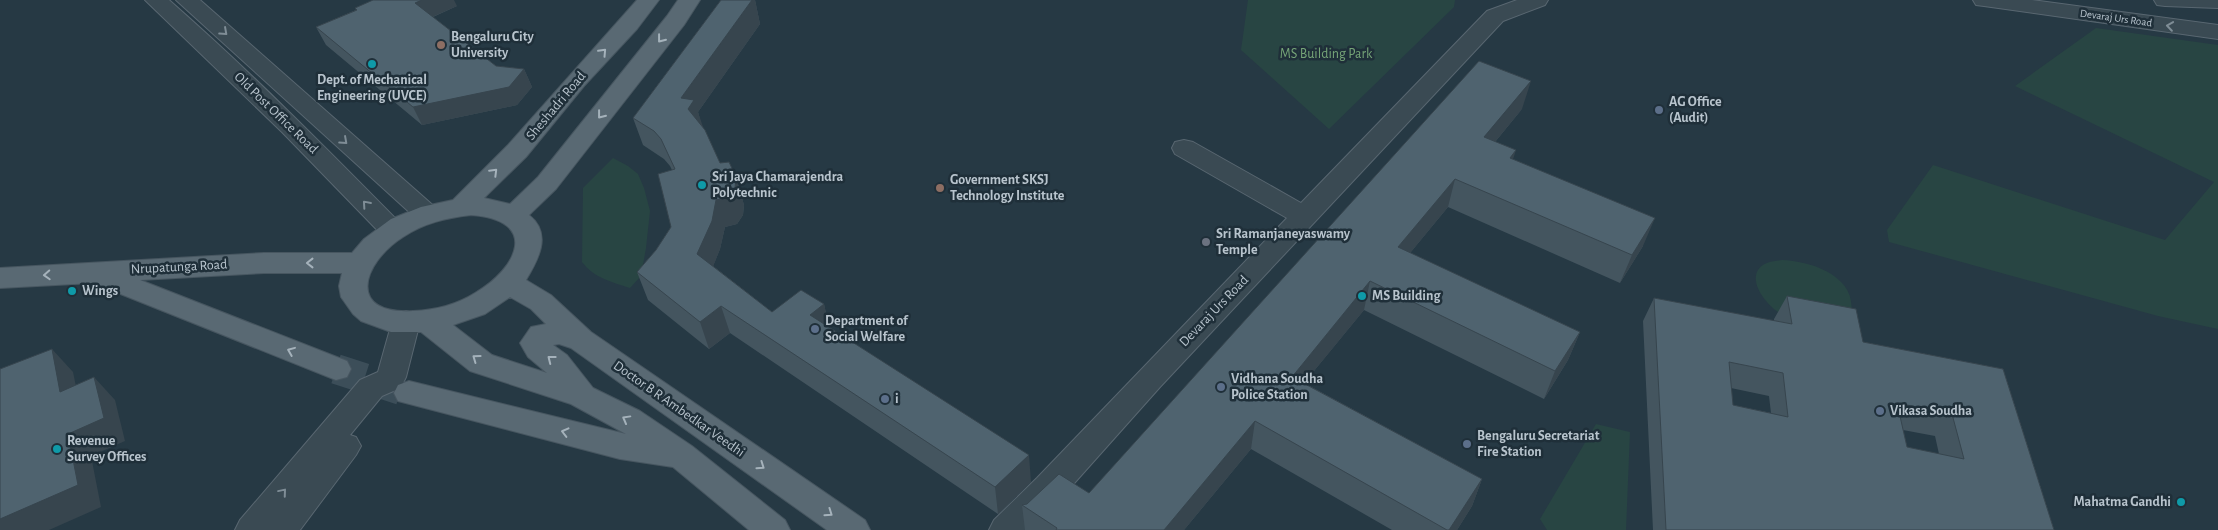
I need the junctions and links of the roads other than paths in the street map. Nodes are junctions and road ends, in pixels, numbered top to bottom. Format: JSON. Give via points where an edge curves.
{"nodes":[{"id":1,"x":156,"y":0,"type":"edge"},
{"id":2,"x":187,"y":0,"type":"edge"},
{"id":3,"x":648,"y":0,"type":"edge"},
{"id":4,"x":689,"y":0,"type":"edge"},
{"id":5,"x":1537,"y":0,"type":"edge"},
{"id":6,"x":1984,"y":0,"type":"edge"},
{"id":7,"x":2165,"y":0,"type":"edge"},
{"id":8,"x":2218,"y":2,"type":"edge"},
{"id":9,"x":2218,"y":32,"type":"edge"},
{"id":10,"x":1184,"y":148,"type":"dead end"},
{"id":11,"x":461,"y":207,"type":"junction"},
{"id":12,"x":427,"y":214,"type":"junction"},
{"id":13,"x":513,"y":216,"type":"junction"},
{"id":14,"x":1304,"y":216,"type":"junction"},
{"id":15,"x":392,"y":230,"type":"junction"},
{"id":16,"x":359,"y":263,"type":"junction"},
{"id":17,"x":95,"y":272,"type":"junction"},
{"id":18,"x":0,"y":278,"type":"edge"},
{"id":19,"x":509,"y":283,"type":"junction"},
{"id":20,"x":417,"y":322,"type":"junction"},
{"id":21,"x":581,"y":340,"type":"junction"},
{"id":22,"x":336,"y":369,"type":"tunnel mouth"},
{"id":23,"x":398,"y":387,"type":"junction"},
{"id":24,"x":582,"y":396,"type":"junction"},
{"id":25,"x":681,"y":455,"type":"junction"},
{"id":26,"x":252,"y":530,"type":"edge"},
{"id":27,"x":280,"y":530,"type":"edge"},
{"id":28,"x":773,"y":530,"type":"edge"},
{"id":29,"x":853,"y":530,"type":"edge"},
{"id":30,"x":1006,"y":530,"type":"edge"}],
"edges":[{"from":15,"to":1,"type":"street","name":"Old Post Office Road","one_way":true,"via":[[284,120]]},
{"from":2,"to":12,"type":"street","name":"Old Post Office Road","one_way":true},
{"from":11,"to":3,"type":"main road","name":"Sheshadri Road","one_way":true,"via":[[517,151]]},
{"from":4,"to":13,"type":"main road","one_way":true,"via":[[547,183]]},
{"from":5,"to":14,"type":"street","name":"Devaraj Urs Road","via":[[1496,16]]},
{"from":9,"to":6,"type":"street","name":"Devaraj Urs Road","one_way":true},
{"from":7,"to":8,"type":"street","name":"Devaraj Urs Road"},
{"from":10,"to":14,"type":"street"},
{"from":11,"to":12,"type":"main road"},
{"from":11,"to":13,"type":"main road","via":[[495,208]]},
{"from":12,"to":15,"type":"main road"},
{"from":13,"to":19,"type":"main road","via":[[525,228],[530,243],[524,263]]},
{"from":14,"to":30,"type":"street","name":"Devaraj Urs Road"},
{"from":15,"to":16,"type":"main road"},
{"from":16,"to":17,"type":"main road","name":"Nrupatunga Road","one_way":true,"via":[[264,263]]},
{"from":16,"to":20,"type":"main road","via":[[353,281],[356,300],[370,314],[393,322]]},
{"from":17,"to":18,"type":"main road","name":"Nrupatunga Road","one_way":true},
{"from":22,"to":17,"type":"main road","one_way":true},
{"from":19,"to":20,"type":"main road","via":[[485,301],[455,315]]},
{"from":19,"to":21,"type":"main road","name":"Doctor B R Ambedkar Veedhi","via":[[541,302]]},
{"from":20,"to":23,"type":"street","via":[[391,378]]},
{"from":24,"to":20,"type":"main road","one_way":true,"via":[[481,363]]},
{"from":24,"to":21,"type":"main road","one_way":true,"via":[[535,343],[541,335],[559,333]]},
{"from":21,"to":29,"type":"main road","name":"Doctor B R Ambedkar Veedhi","one_way":true},
{"from":25,"to":23,"type":"main road","one_way":true,"via":[[620,446]]},
{"from":26,"to":23,"type":"street","one_way":true,"via":[[371,388]]},
{"from":23,"to":27,"type":"street","via":[[387,393]]},
{"from":25,"to":24,"type":"main road","one_way":true,"via":[[629,420]]},
{"from":25,"to":28,"type":"main road"}]}
